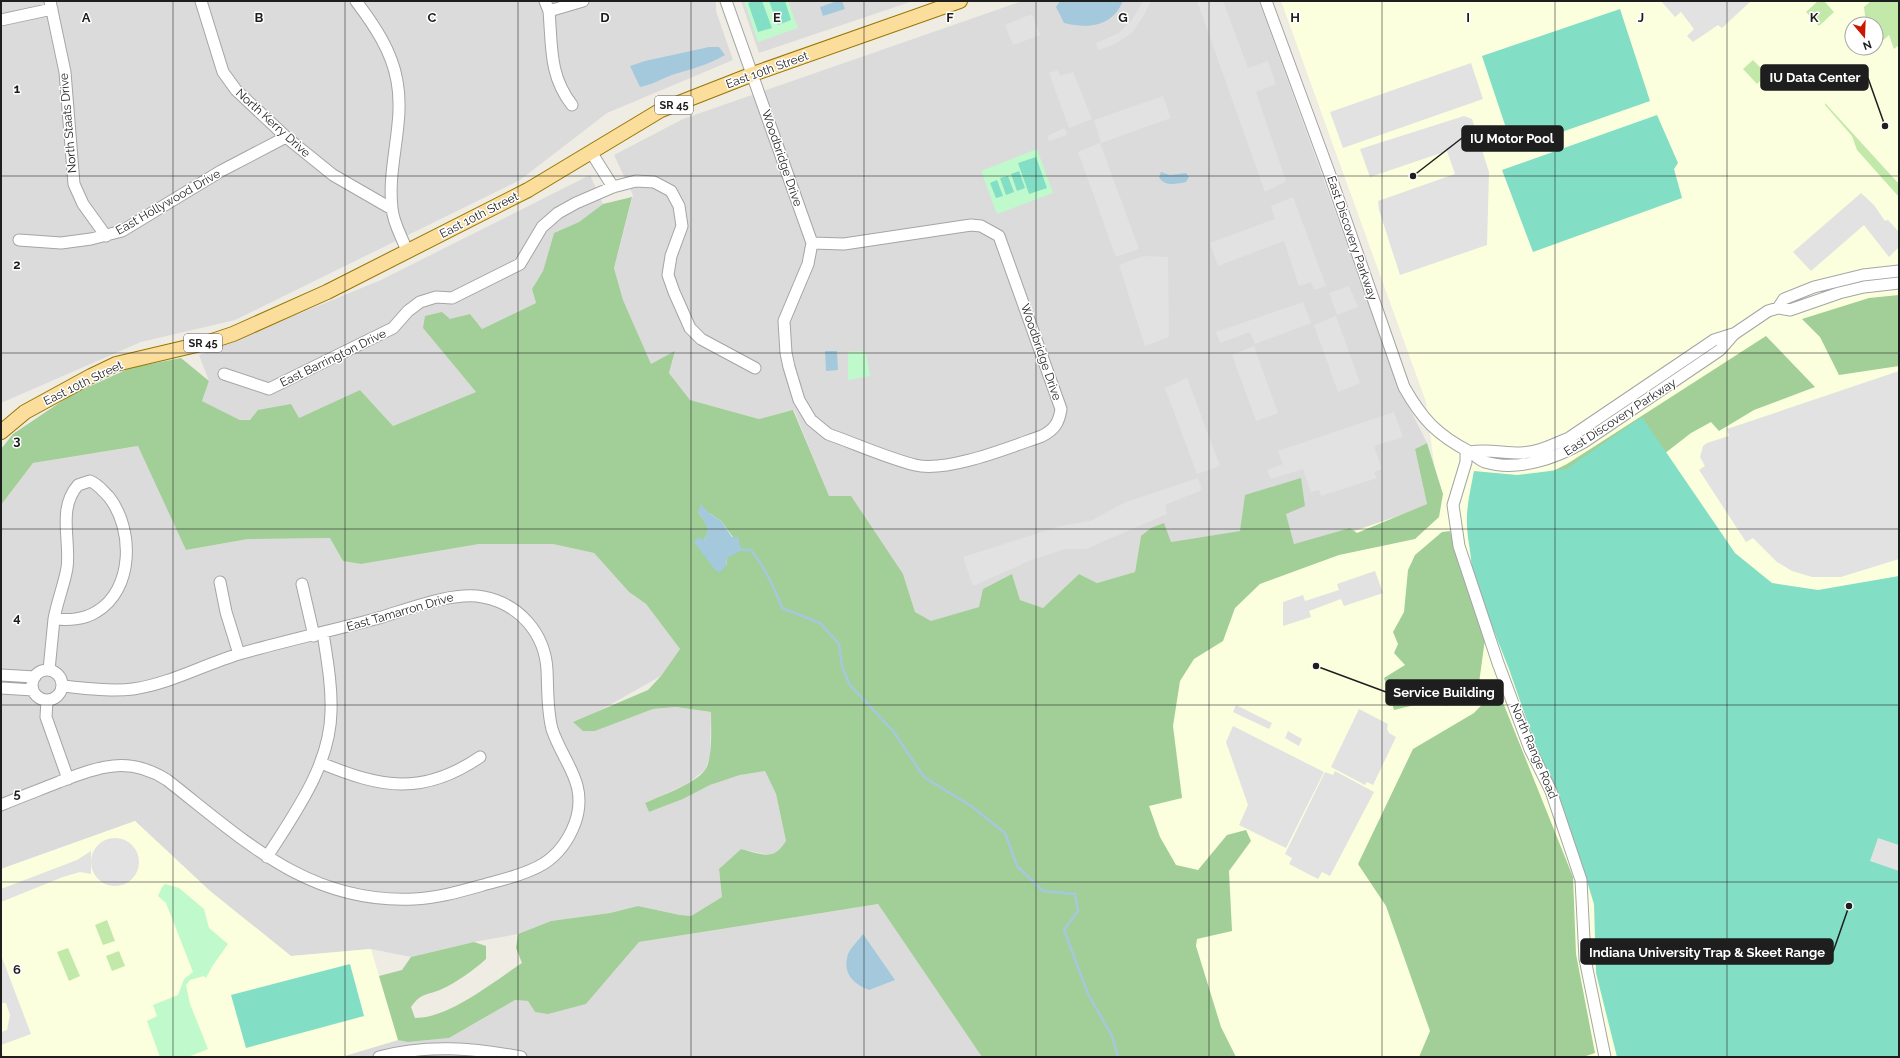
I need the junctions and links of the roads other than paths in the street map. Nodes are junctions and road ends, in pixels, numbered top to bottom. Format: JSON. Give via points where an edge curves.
{"nodes":[{"id":1,"x":201,"y":1,"type":"edge"},
{"id":2,"x":356,"y":1,"type":"edge"},
{"id":3,"x":583,"y":1,"type":"edge"},
{"id":4,"x":726,"y":1,"type":"edge"},
{"id":5,"x":960,"y":1,"type":"edge"},
{"id":6,"x":1266,"y":1,"type":"edge"},
{"id":7,"x":51,"y":5,"type":"edge"},
{"id":8,"x":547,"y":6,"type":"edge"},
{"id":9,"x":1,"y":20,"type":"edge"},
{"id":10,"x":752,"y":74,"type":"junction"},
{"id":11,"x":572,"y":105,"type":"dead end"},
{"id":12,"x":286,"y":137,"type":"junction"},
{"id":13,"x":591,"y":152,"type":"junction"},
{"id":14,"x":613,"y":187,"type":"junction"},
{"id":15,"x":392,"y":209,"type":"junction"},
{"id":16,"x":106,"y":236,"type":"junction"},
{"id":17,"x":19,"y":240,"type":"dead end"},
{"id":18,"x":812,"y":243,"type":"junction"},
{"id":19,"x":407,"y":251,"type":"junction"},
{"id":20,"x":1899,"y":271,"type":"edge"},
{"id":21,"x":1899,"y":283,"type":"edge"},
{"id":22,"x":1778,"y":308,"type":"junction"},
{"id":23,"x":755,"y":368,"type":"dead end"},
{"id":24,"x":224,"y":374,"type":"dead end"},
{"id":25,"x":1,"y":432,"type":"edge"},
{"id":26,"x":1468,"y":451,"type":"junction"},
{"id":27,"x":220,"y":582,"type":"dead end"},
{"id":28,"x":302,"y":584,"type":"dead end"},
{"id":29,"x":54,"y":619,"type":"junction"},
{"id":30,"x":319,"y":634,"type":"junction"},
{"id":31,"x":240,"y":654,"type":"junction"},
{"id":32,"x":49,"y":670,"type":"junction"},
{"id":33,"x":1,"y":675,"type":"edge"},
{"id":34,"x":35,"y":677,"type":"junction"},
{"id":35,"x":62,"y":686,"type":"junction"},
{"id":36,"x":1,"y":688,"type":"edge"},
{"id":37,"x":33,"y":690,"type":"junction"},
{"id":38,"x":47,"y":700,"type":"junction"},
{"id":39,"x":480,"y":757,"type":"dead end"},
{"id":40,"x":321,"y":763,"type":"junction"},
{"id":41,"x":68,"y":779,"type":"junction"},
{"id":42,"x":1,"y":805,"type":"edge"},
{"id":43,"x":266,"y":858,"type":"junction"},
{"id":44,"x":379,"y":1057,"type":"edge"},
{"id":45,"x":521,"y":1057,"type":"edge"},
{"id":46,"x":1605,"y":1057,"type":"edge"}],
"edges":[{"from":1,"to":12,"type":"street","name":"North Kerry Drive","via":[[227,80]]},
{"from":2,"to":15,"type":"street","via":[[386,48],[397,80],[399,110],[392,176]]},
{"from":3,"to":8,"type":"street"},
{"from":4,"to":10,"type":"street","name":"Woodbridge Drive"},
{"from":5,"to":10,"type":"main road","name":"East 10th Street","number":"SR 45"},
{"from":6,"to":26,"type":"street","name":"East Discovery Parkway","via":[[1404,387],[1420,415],[1435,430]]},
{"from":7,"to":9,"type":"street"},
{"from":7,"to":16,"type":"street","name":"North Staats Drive","via":[[65,72],[74,184],[83,204]]},
{"from":8,"to":11,"type":"street","via":[[554,73],[562,92]]},
{"from":10,"to":13,"type":"main road","name":"East 10th Street","number":"SR 45","via":[[660,110]]},
{"from":10,"to":18,"type":"street","name":"Woodbridge Drive"},
{"from":12,"to":15,"type":"street","name":"North Kerry Drive","via":[[346,184]]},
{"from":12,"to":16,"type":"street","name":"East Hollywood Drive","via":[[221,171],[122,231]]},
{"from":13,"to":14,"type":"street"},
{"from":13,"to":19,"type":"main road","name":"East 10th Street","number":"SR 45","via":[[528,190]]},
{"from":14,"to":23,"type":"street","name":"East Barrington Drive","via":[[636,181],[654,182],[671,191],[679,206],[682,226],[671,256],[668,275],[690,328],[701,339]]},
{"from":14,"to":24,"type":"street","name":"East Barrington Drive","via":[[558,213],[542,227],[520,264],[452,298],[436,297],[420,302],[393,328],[269,389]]},
{"from":15,"to":19,"type":"street"},
{"from":16,"to":17,"type":"street","name":"East Hollywood Drive","via":[[61,243]]},
{"from":18,"to":18,"type":"street","name":"Woodbridge Drive","via":[[808,264],[784,321],[788,360],[796,392],[806,413],[816,426],[828,434],[916,465],[933,466],[967,461],[1042,436],[1050,432],[1060,421],[1062,409],[999,236],[981,226],[971,225],[844,244]]},
{"from":19,"to":25,"type":"main road","name":"East 10th Street","number":"SR 45","via":[[327,292],[233,334],[203,344],[116,364],[25,412]]},
{"from":20,"to":22,"type":"street","name":"East Discovery Parkway","via":[[1814,287],[1784,299]]},
{"from":21,"to":22,"type":"street","name":"East Discovery Parkway","via":[[1839,293],[1790,310]]},
{"from":22,"to":26,"type":"street","name":"East Discovery Parkway","via":[[1768,311],[1734,334],[1714,340],[1569,438],[1545,448],[1522,453]]},
{"from":26,"to":46,"type":"street","name":"North Range Road","via":[[1453,505],[1458,543],[1498,663],[1530,749],[1551,791],[1581,880],[1586,959]]},
{"from":27,"to":31,"type":"street","via":[[226,612]]},
{"from":28,"to":30,"type":"street"},
{"from":29,"to":29,"type":"street","via":[[67,567],[65,522],[69,503],[78,485],[90,481],[99,486],[112,501],[122,521],[126,544],[122,579],[110,601],[96,612],[77,619]]},
{"from":29,"to":32,"type":"street"},
{"from":30,"to":31,"type":"street","name":"East Tamarron Drive"},
{"from":30,"to":40,"type":"street","via":[[330,682],[331,713]]},
{"from":30,"to":43,"type":"street","name":"East Tamarron Drive","via":[[456,596],[488,597],[513,608],[534,629],[543,647],[547,665],[550,721],[575,777],[577,816],[563,846],[540,867],[518,876],[431,897],[384,898],[343,892],[311,881]]},
{"from":31,"to":35,"type":"street","name":"East Tamarron Drive","via":[[155,684],[136,688],[112,690]]},
{"from":32,"to":34,"type":"street","via":[[39,672]]},
{"from":32,"to":35,"type":"street","via":[[59,676]]},
{"from":33,"to":34,"type":"street"},
{"from":34,"to":37,"type":"street"},
{"from":35,"to":38,"type":"street","via":[[59,695]]},
{"from":36,"to":37,"type":"street"},
{"from":37,"to":38,"type":"street","via":[[38,697]]},
{"from":38,"to":41,"type":"street","via":[[46,717]]},
{"from":39,"to":40,"type":"street","via":[[446,776],[407,784],[362,779]]},
{"from":40,"to":43,"type":"street","via":[[299,806]]},
{"from":41,"to":42,"type":"street","name":"East Tamarron Drive"},
{"from":41,"to":43,"type":"street","name":"East Tamarron Drive","via":[[109,765],[130,765],[149,770],[167,780]]},
{"from":44,"to":45,"type":"street","via":[[413,1050],[440,1049],[470,1049]]}]}
